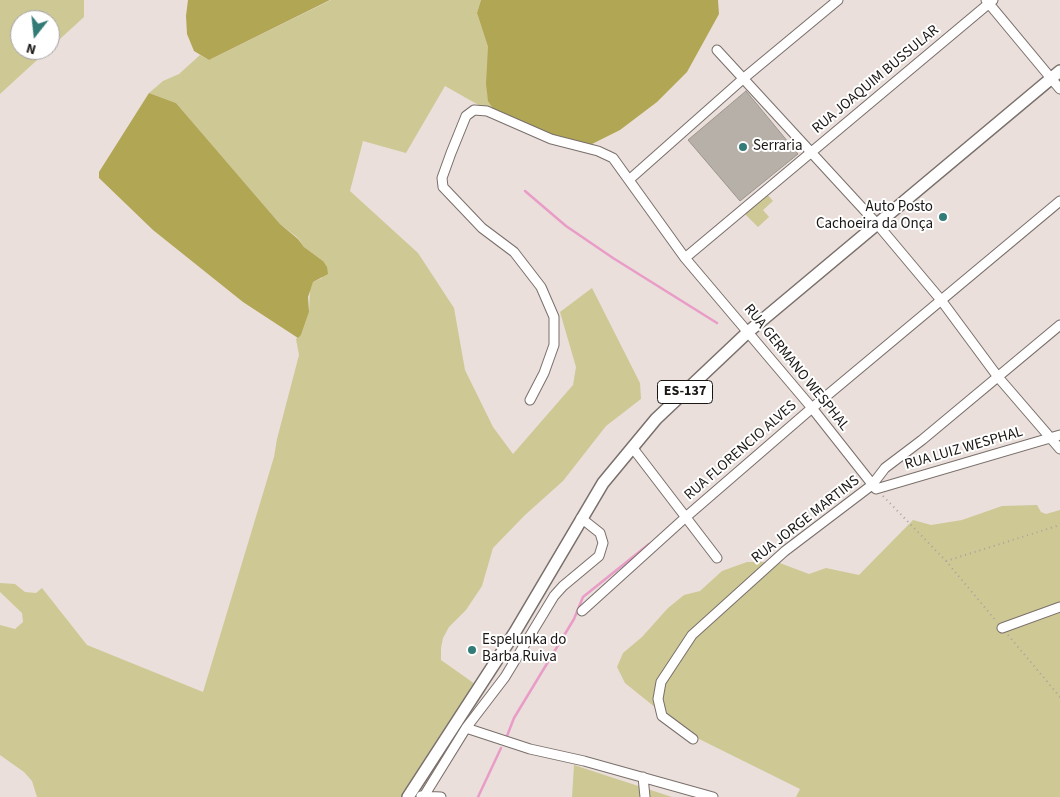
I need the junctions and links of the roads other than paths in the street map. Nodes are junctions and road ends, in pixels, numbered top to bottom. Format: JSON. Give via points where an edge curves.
{"nodes":[{"id":1,"x":838,"y":0,"type":"edge"},
{"id":2,"x":990,"y":1,"type":"edge"},
{"id":3,"x":717,"y":50,"type":"dead end"},
{"id":4,"x":1060,"y":71,"type":"edge"},
{"id":5,"x":744,"y":78,"type":"junction"},
{"id":6,"x":1051,"y":79,"type":"junction"},
{"id":7,"x":1060,"y":90,"type":"edge"},
{"id":8,"x":811,"y":152,"type":"junction"},
{"id":9,"x":630,"y":179,"type":"junction"},
{"id":10,"x":1060,"y":201,"type":"edge"},
{"id":11,"x":878,"y":225,"type":"junction"},
{"id":12,"x":685,"y":258,"type":"junction"},
{"id":13,"x":941,"y":300,"type":"junction"},
{"id":14,"x":1060,"y":325,"type":"edge"},
{"id":15,"x":748,"y":332,"type":"junction"},
{"id":16,"x":998,"y":377,"type":"junction"},
{"id":17,"x":530,"y":400,"type":"dead end"},
{"id":18,"x":812,"y":408,"type":"junction"},
{"id":19,"x":1060,"y":435,"type":"edge"},
{"id":20,"x":1049,"y":440,"type":"junction"},
{"id":21,"x":632,"y":447,"type":"junction"},
{"id":22,"x":1060,"y":449,"type":"edge"},
{"id":23,"x":874,"y":487,"type":"junction"},
{"id":24,"x":687,"y":516,"type":"junction"},
{"id":25,"x":581,"y":518,"type":"junction"},
{"id":26,"x":717,"y":558,"type":"dead end"},
{"id":27,"x":1060,"y":607,"type":"edge"},
{"id":28,"x":582,"y":611,"type":"dead end"},
{"id":29,"x":1002,"y":628,"type":"road end"},
{"id":30,"x":466,"y":728,"type":"junction"},
{"id":31,"x":694,"y":740,"type":"dead end"},
{"id":32,"x":643,"y":777,"type":"junction"},
{"id":33,"x":422,"y":796,"type":"edge"},
{"id":34,"x":408,"y":797,"type":"edge"},
{"id":35,"x":441,"y":797,"type":"edge"},
{"id":36,"x":645,"y":797,"type":"edge"},
{"id":37,"x":714,"y":797,"type":"edge"}],
"edges":[{"from":1,"to":5,"type":"street"},
{"from":2,"to":6,"type":"street"},
{"from":2,"to":8,"type":"street","name":"RUA JOAQUIM BUSSULAR"},
{"from":3,"to":5,"type":"street"},
{"from":4,"to":6,"type":"main road","number":"ES-137"},
{"from":5,"to":8,"type":"street"},
{"from":5,"to":9,"type":"street"},
{"from":6,"to":7,"type":"street"},
{"from":6,"to":11,"type":"main road","number":"ES-137"},
{"from":8,"to":11,"type":"street"},
{"from":8,"to":12,"type":"street","name":"RUA JOAQUIM BUSSULAR"},
{"from":9,"to":12,"type":"street","name":"RUA GERMANO WESPHAL"},
{"from":9,"to":17,"type":"street","name":"RUA GERMANO WESPHAL","via":[[606,153],[551,139],[479,110],[466,116],[442,178],[443,187],[482,228],[514,252],[542,287],[554,317],[554,344]]},
{"from":10,"to":13,"type":"street","name":"RUA FLORENCIO ALVES"},
{"from":11,"to":13,"type":"street"},
{"from":11,"to":15,"type":"main road","number":"ES-137"},
{"from":12,"to":15,"type":"street","name":"RUA GERMANO WESPHAL"},
{"from":13,"to":16,"type":"street"},
{"from":13,"to":18,"type":"street","name":"RUA FLORENCIO ALVES"},
{"from":14,"to":16,"type":"street","name":"RUA JORGE MARTINS"},
{"from":15,"to":18,"type":"street","name":"RUA GERMANO WESPHAL"},
{"from":15,"to":21,"type":"main road","number":"ES-137","via":[[656,419]]},
{"from":16,"to":20,"type":"street"},
{"from":16,"to":23,"type":"street","name":"RUA JORGE MARTINS","via":[[885,468]]},
{"from":18,"to":23,"type":"street","name":"RUA GERMANO WESPHAL"},
{"from":18,"to":24,"type":"street","name":"RUA FLORENCIO ALVES"},
{"from":19,"to":20,"type":"street","name":"RUA LUIZ WESPHAL"},
{"from":20,"to":22,"type":"street"},
{"from":20,"to":23,"type":"street","name":"RUA LUIZ WESPHAL"},
{"from":21,"to":24,"type":"street"},
{"from":21,"to":25,"type":"main road","number":"ES-137","via":[[603,483]]},
{"from":23,"to":31,"type":"street","name":"RUA JORGE MARTINS","via":[[785,551],[692,635],[661,682],[658,699],[662,716]]},
{"from":24,"to":26,"type":"street"},
{"from":24,"to":28,"type":"street","name":"RUA FLORENCIO ALVES"},
{"from":25,"to":30,"type":"street","via":[[600,533],[603,543],[599,556],[554,596],[505,677]]},
{"from":25,"to":34,"type":"main road","number":"ES-137","via":[[515,632]]},
{"from":27,"to":29,"type":"street"},
{"from":30,"to":32,"type":"street","via":[[530,749]]},
{"from":30,"to":33,"type":"street"},
{"from":32,"to":36,"type":"street"},
{"from":32,"to":37,"type":"street"},
{"from":33,"to":35,"type":"street"}]}
